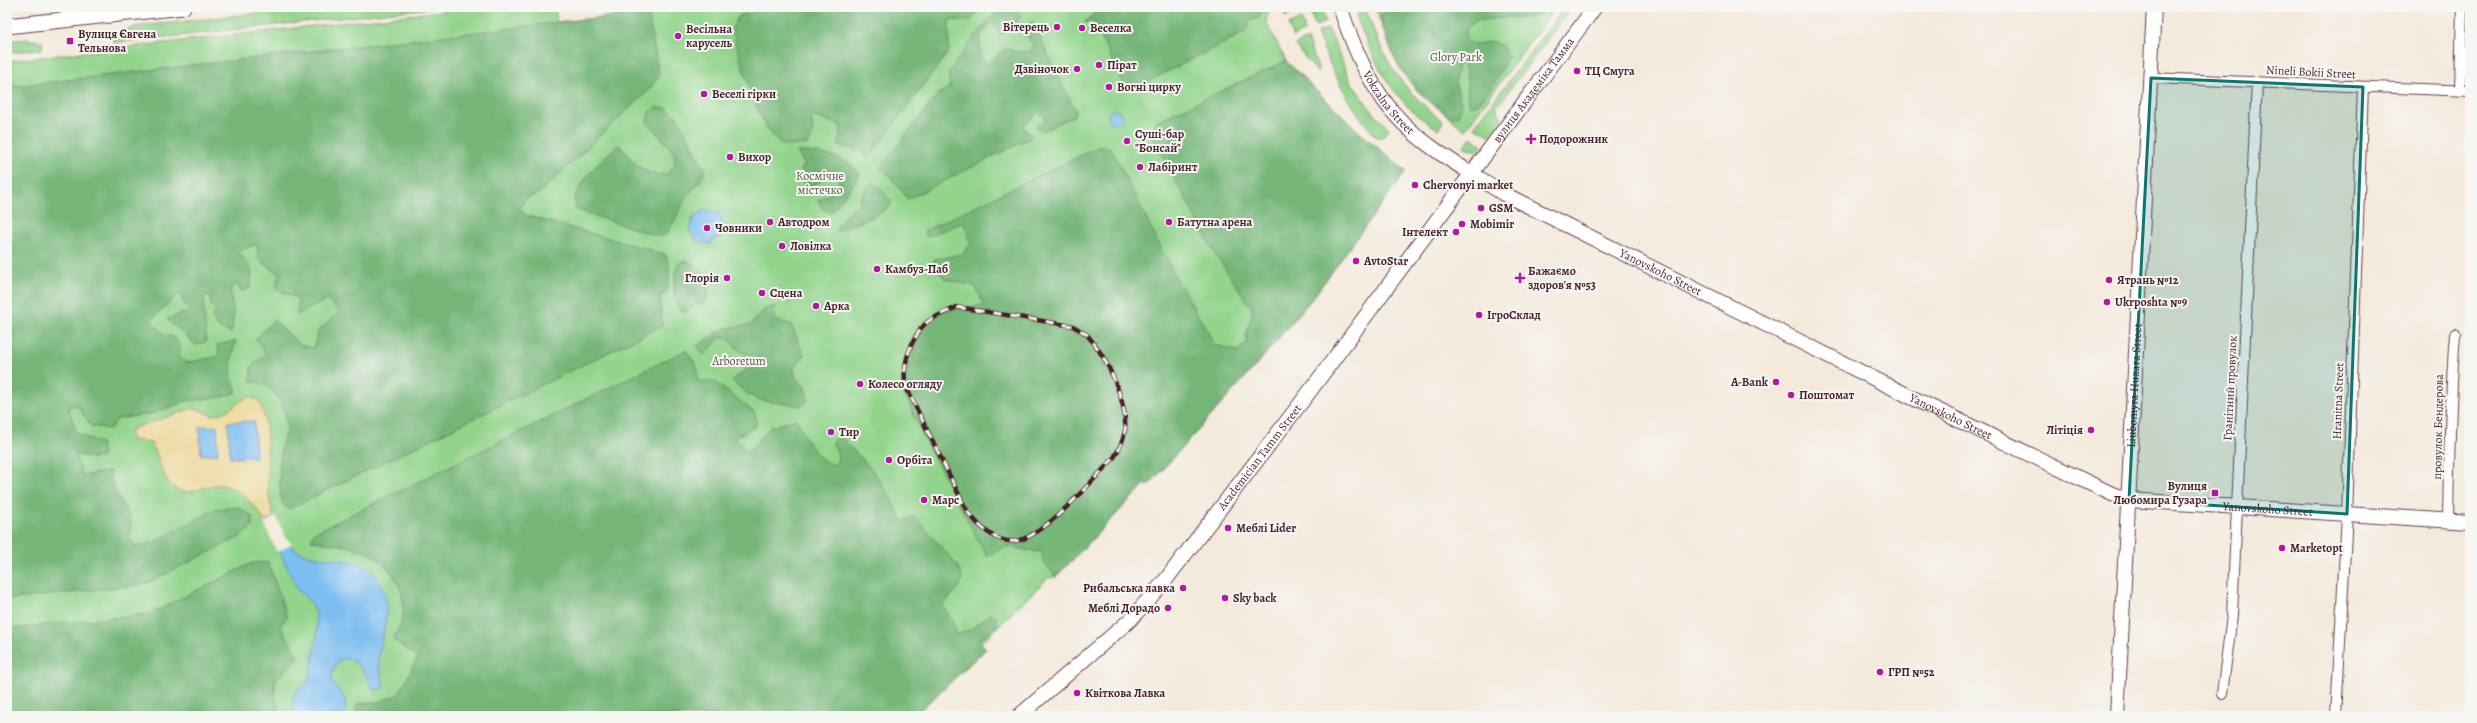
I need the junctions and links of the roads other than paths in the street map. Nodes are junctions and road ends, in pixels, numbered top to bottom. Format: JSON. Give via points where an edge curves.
{"nodes":[{"id":1,"x":183,"y":7,"type":"edge"},
{"id":2,"x":1340,"y":7,"type":"edge"},
{"id":3,"x":1595,"y":7,"type":"edge"},
{"id":4,"x":2154,"y":7,"type":"edge"},
{"id":5,"x":2462,"y":7,"type":"edge"},
{"id":6,"x":7,"y":26,"type":"edge"},
{"id":7,"x":2151,"y":78,"type":"junction"},
{"id":8,"x":2257,"y":82,"type":"junction"},
{"id":9,"x":2363,"y":87,"type":"junction"},
{"id":10,"x":2465,"y":91,"type":"edge"},
{"id":11,"x":1470,"y":172,"type":"junction"},
{"id":12,"x":2455,"y":334,"type":"dead end"},
{"id":13,"x":2129,"y":500,"type":"junction"},
{"id":14,"x":2238,"y":507,"type":"junction"},
{"id":15,"x":2347,"y":514,"type":"junction"},
{"id":16,"x":2448,"y":521,"type":"junction"},
{"id":17,"x":2470,"y":522,"type":"edge"},
{"id":18,"x":2222,"y":694,"type":"dead end"},
{"id":19,"x":1019,"y":716,"type":"edge"},
{"id":20,"x":2117,"y":716,"type":"edge"},
{"id":21,"x":2336,"y":716,"type":"edge"}],
"edges":[{"from":1,"to":6,"type":"main road"},
{"from":2,"to":11,"type":"main road","name":"Vokzalna Street","via":[[1351,42],[1370,79],[1391,110],[1405,125]]},
{"from":3,"to":11,"type":"main road","name":"вулиця Академіка Тамма","via":[[1493,146]]},
{"from":4,"to":7,"type":"main road","name":"Liubomyra Huzara Street"},
{"from":5,"to":10,"type":"street"},
{"from":7,"to":8,"type":"street","name":"Nineli Bokii Street"},
{"from":7,"to":13,"type":"main road","name":"Liubomyra Huzara Street"},
{"from":8,"to":9,"type":"street","name":"Nineli Bokii Street"},
{"from":8,"to":14,"type":"street","name":"Гранітний провулок"},
{"from":9,"to":10,"type":"street","name":"Nineli Bokii Street"},
{"from":9,"to":15,"type":"street","name":"Hranitna Street"},
{"from":11,"to":13,"type":"main road","name":"Yanovskoho Street","via":[[1509,196],[1762,320],[1929,406]]},
{"from":11,"to":19,"type":"main road","name":"Academician Tamm Street","via":[[1314,385],[1164,582],[1130,620]]},
{"from":12,"to":16,"type":"street","name":"провулок Бендерова","via":[[2449,400],[2451,457]]},
{"from":13,"to":14,"type":"main road","name":"Yanovskoho Street"},
{"from":13,"to":20,"type":"main road","name":"Liubomyra Huzara Street"},
{"from":14,"to":15,"type":"main road","name":"Yanovskoho Street"},
{"from":14,"to":18,"type":"street","name":"Гранітний провулок","via":[[2232,615]]},
{"from":15,"to":16,"type":"main road","name":"Yanovskoho Street"},
{"from":15,"to":21,"type":"street","name":"Hranitna Street"},
{"from":16,"to":17,"type":"main road","name":"Yanovskoho Street"}]}
